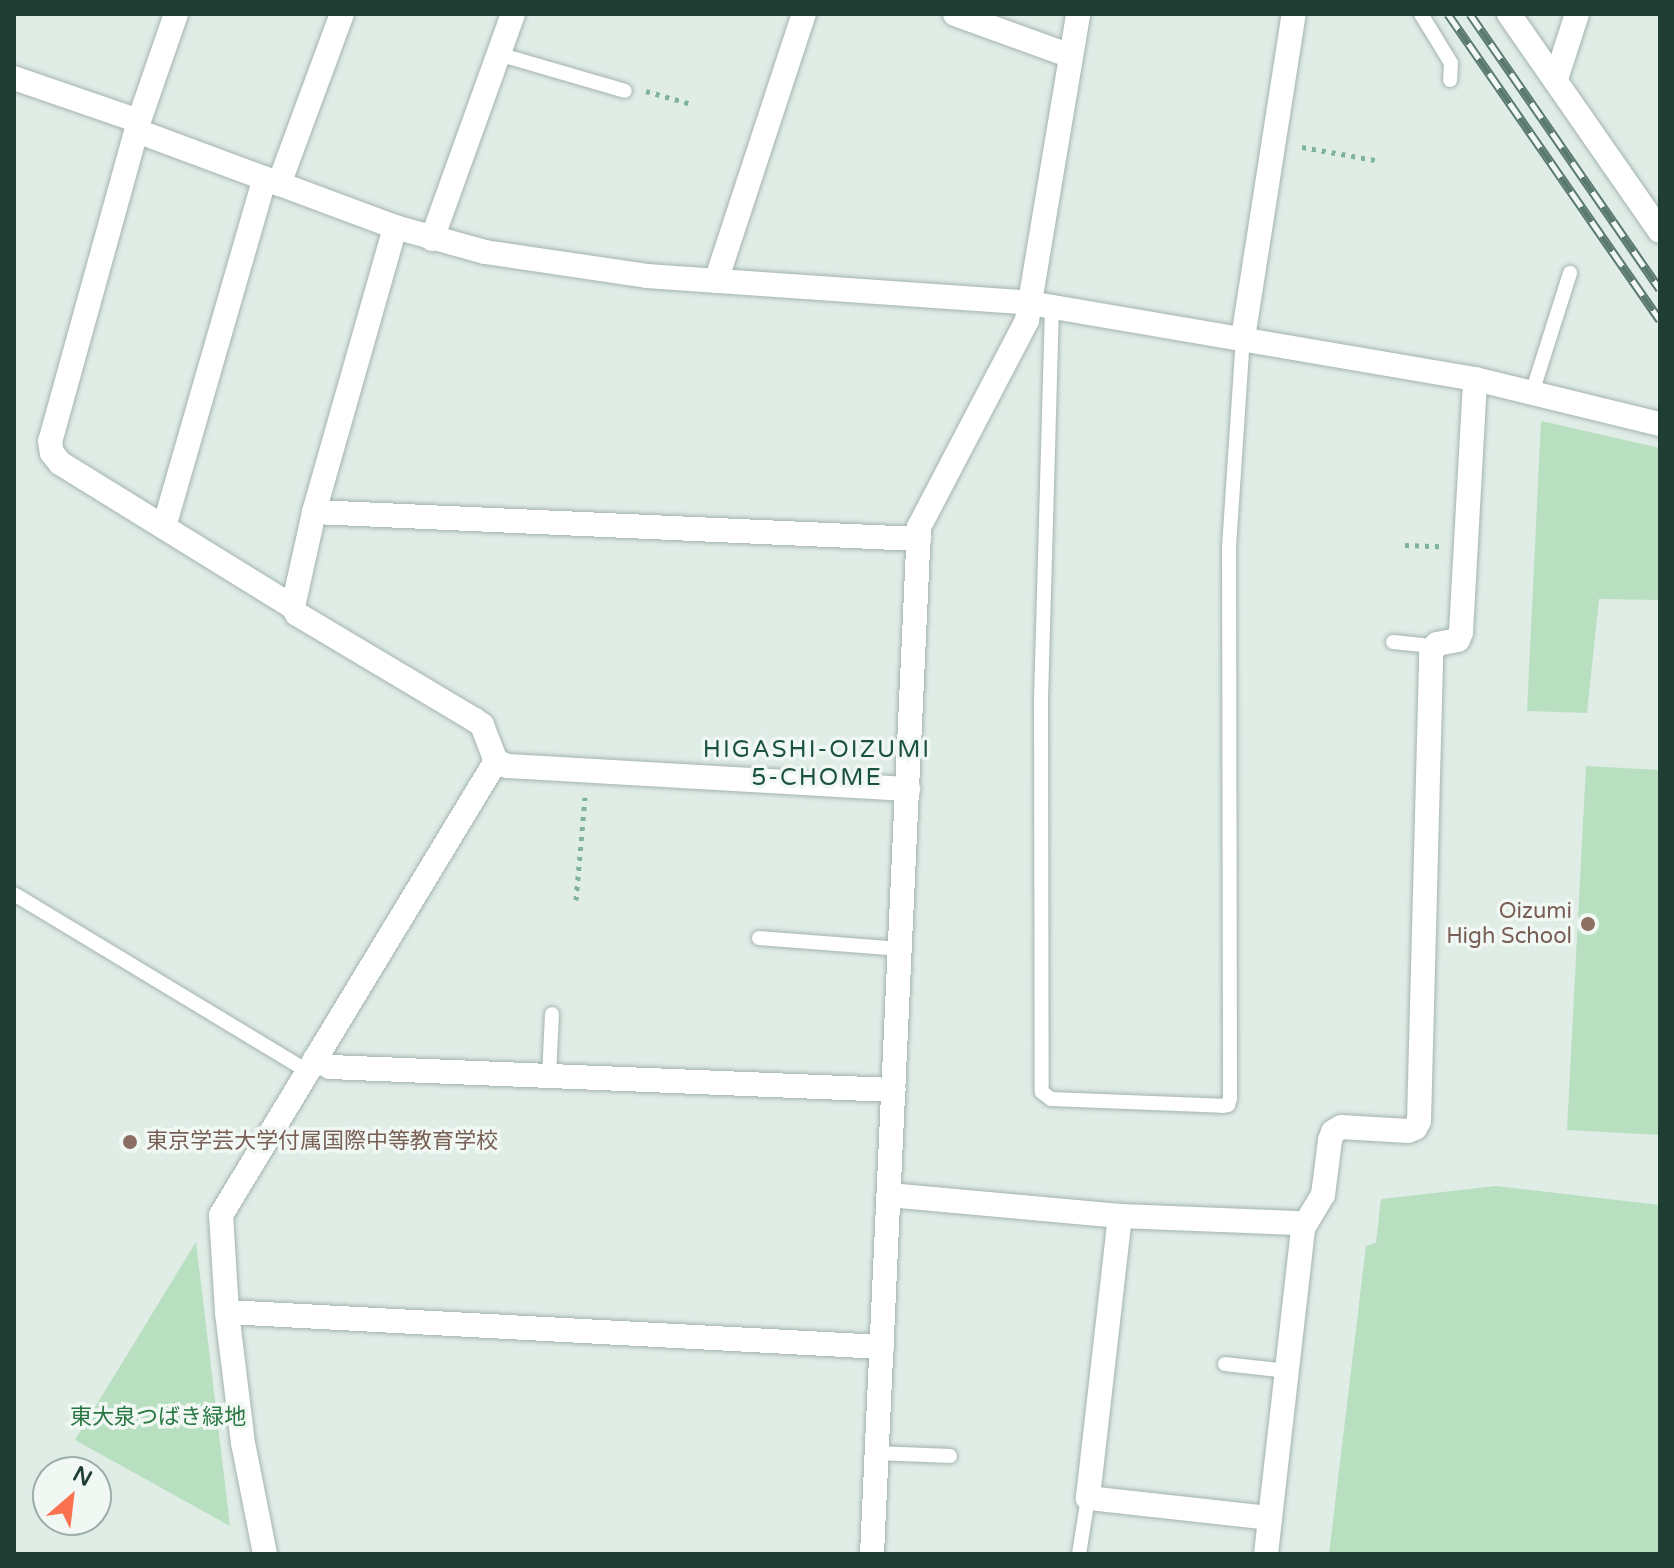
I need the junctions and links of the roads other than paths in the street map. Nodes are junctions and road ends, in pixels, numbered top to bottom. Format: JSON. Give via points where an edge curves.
{"nodes":[{"id":1,"x":176,"y":14,"type":"edge"},
{"id":2,"x":342,"y":14,"type":"edge"},
{"id":3,"x":513,"y":14,"type":"edge"},
{"id":4,"x":804,"y":14,"type":"edge"},
{"id":5,"x":955,"y":14,"type":"edge"},
{"id":6,"x":1078,"y":14,"type":"edge"},
{"id":7,"x":1294,"y":14,"type":"edge"},
{"id":8,"x":1421,"y":14,"type":"edge"},
{"id":9,"x":1509,"y":14,"type":"edge"},
{"id":10,"x":1577,"y":14,"type":"edge"},
{"id":11,"x":498,"y":54,"type":"junction"},
{"id":12,"x":1068,"y":55,"type":"junction"},
{"id":13,"x":14,"y":78,"type":"edge"},
{"id":14,"x":1556,"y":79,"type":"junction"},
{"id":15,"x":1450,"y":80,"type":"dead end"},
{"id":16,"x":625,"y":91,"type":"road end"},
{"id":17,"x":138,"y":126,"type":"junction"},
{"id":18,"x":272,"y":181,"type":"junction"},
{"id":19,"x":395,"y":227,"type":"junction"},
{"id":20,"x":1660,"y":231,"type":"edge"},
{"id":21,"x":432,"y":239,"type":"junction"},
{"id":22,"x":1570,"y":273,"type":"dead end"},
{"id":23,"x":716,"y":281,"type":"junction"},
{"id":24,"x":1041,"y":304,"type":"junction"},
{"id":25,"x":1243,"y":338,"type":"junction"},
{"id":26,"x":1475,"y":379,"type":"junction"},
{"id":27,"x":1532,"y":393,"type":"junction"},
{"id":28,"x":1660,"y":424,"type":"edge"},
{"id":29,"x":314,"y":512,"type":"junction"},
{"id":30,"x":164,"y":527,"type":"junction"},
{"id":31,"x":919,"y":539,"type":"junction"},
{"id":32,"x":293,"y":607,"type":"junction"},
{"id":33,"x":1393,"y":642,"type":"dead end"},
{"id":34,"x":1432,"y":646,"type":"junction"},
{"id":35,"x":496,"y":761,"type":"junction"},
{"id":36,"x":908,"y":789,"type":"junction"},
{"id":37,"x":14,"y":894,"type":"edge"},
{"id":38,"x":759,"y":938,"type":"dead end"},
{"id":39,"x":901,"y":949,"type":"junction"},
{"id":40,"x":552,"y":1014,"type":"dead end"},
{"id":41,"x":311,"y":1065,"type":"junction"},
{"id":42,"x":549,"y":1077,"type":"junction"},
{"id":43,"x":894,"y":1090,"type":"junction"},
{"id":44,"x":889,"y":1195,"type":"junction"},
{"id":45,"x":1120,"y":1216,"type":"junction"},
{"id":46,"x":1303,"y":1228,"type":"junction"},
{"id":47,"x":227,"y":1312,"type":"junction"},
{"id":48,"x":882,"y":1347,"type":"junction"},
{"id":49,"x":1225,"y":1364,"type":"dead end"},
{"id":50,"x":1288,"y":1371,"type":"junction"},
{"id":51,"x":877,"y":1453,"type":"junction"},
{"id":52,"x":950,"y":1456,"type":"dead end"},
{"id":53,"x":1088,"y":1498,"type":"junction"},
{"id":54,"x":1270,"y":1518,"type":"junction"},
{"id":55,"x":265,"y":1554,"type":"edge"},
{"id":56,"x":872,"y":1554,"type":"edge"},
{"id":57,"x":1079,"y":1554,"type":"edge"},
{"id":58,"x":1266,"y":1554,"type":"edge"}],
"edges":[{"from":1,"to":17,"type":"street"},
{"from":2,"to":18,"type":"street"},
{"from":3,"to":11,"type":"street"},
{"from":4,"to":23,"type":"street"},
{"from":5,"to":12,"type":"street"},
{"from":6,"to":12,"type":"street"},
{"from":7,"to":25,"type":"street"},
{"from":8,"to":15,"type":"lane","via":[[1451,63]]},
{"from":9,"to":14,"type":"street"},
{"from":10,"to":14,"type":"street"},
{"from":11,"to":16,"type":"lane"},
{"from":11,"to":21,"type":"street"},
{"from":12,"to":24,"type":"street"},
{"from":13,"to":17,"type":"street"},
{"from":14,"to":20,"type":"street"},
{"from":17,"to":18,"type":"street"},
{"from":17,"to":30,"type":"street","via":[[50,441],[60,463]]},
{"from":18,"to":19,"type":"street"},
{"from":18,"to":30,"type":"street"},
{"from":19,"to":21,"type":"street"},
{"from":19,"to":29,"type":"street"},
{"from":21,"to":23,"type":"street","via":[[485,252]]},
{"from":22,"to":27,"type":"lane"},
{"from":23,"to":24,"type":"street"},
{"from":24,"to":25,"type":"street"},
{"from":24,"to":25,"type":"lane","via":[[1042,1092],[1051,1099],[1222,1106],[1230,1098],[1229,547]]},
{"from":24,"to":31,"type":"street","via":[[919,527]]},
{"from":25,"to":26,"type":"street"},
{"from":26,"to":27,"type":"street"},
{"from":26,"to":34,"type":"street","via":[[1461,632],[1453,643]]},
{"from":27,"to":28,"type":"street"},
{"from":29,"to":31,"type":"street"},
{"from":29,"to":32,"type":"street"},
{"from":30,"to":32,"type":"street"},
{"from":31,"to":36,"type":"street"},
{"from":32,"to":35,"type":"street","via":[[482,725]]},
{"from":33,"to":34,"type":"lane"},
{"from":34,"to":46,"type":"street","via":[[1419,1121],[1408,1131],[1341,1127],[1333,1132],[1323,1195]]},
{"from":35,"to":36,"type":"street","via":[[525,770]]},
{"from":35,"to":41,"type":"street"},
{"from":36,"to":39,"type":"street"},
{"from":37,"to":41,"type":"lane"},
{"from":38,"to":39,"type":"lane"},
{"from":39,"to":43,"type":"street"},
{"from":40,"to":42,"type":"lane"},
{"from":41,"to":42,"type":"street"},
{"from":41,"to":47,"type":"street","via":[[221,1215]]},
{"from":42,"to":43,"type":"street"},
{"from":43,"to":44,"type":"street"},
{"from":44,"to":45,"type":"street"},
{"from":44,"to":48,"type":"street"},
{"from":45,"to":46,"type":"street","via":[[1297,1223]]},
{"from":45,"to":53,"type":"street"},
{"from":46,"to":50,"type":"street"},
{"from":47,"to":48,"type":"street"},
{"from":47,"to":55,"type":"street","via":[[243,1443]]},
{"from":48,"to":51,"type":"street"},
{"from":49,"to":50,"type":"lane"},
{"from":50,"to":54,"type":"street"},
{"from":51,"to":52,"type":"lane"},
{"from":51,"to":56,"type":"street"},
{"from":53,"to":54,"type":"street"},
{"from":53,"to":57,"type":"lane"},
{"from":54,"to":58,"type":"street"}]}
